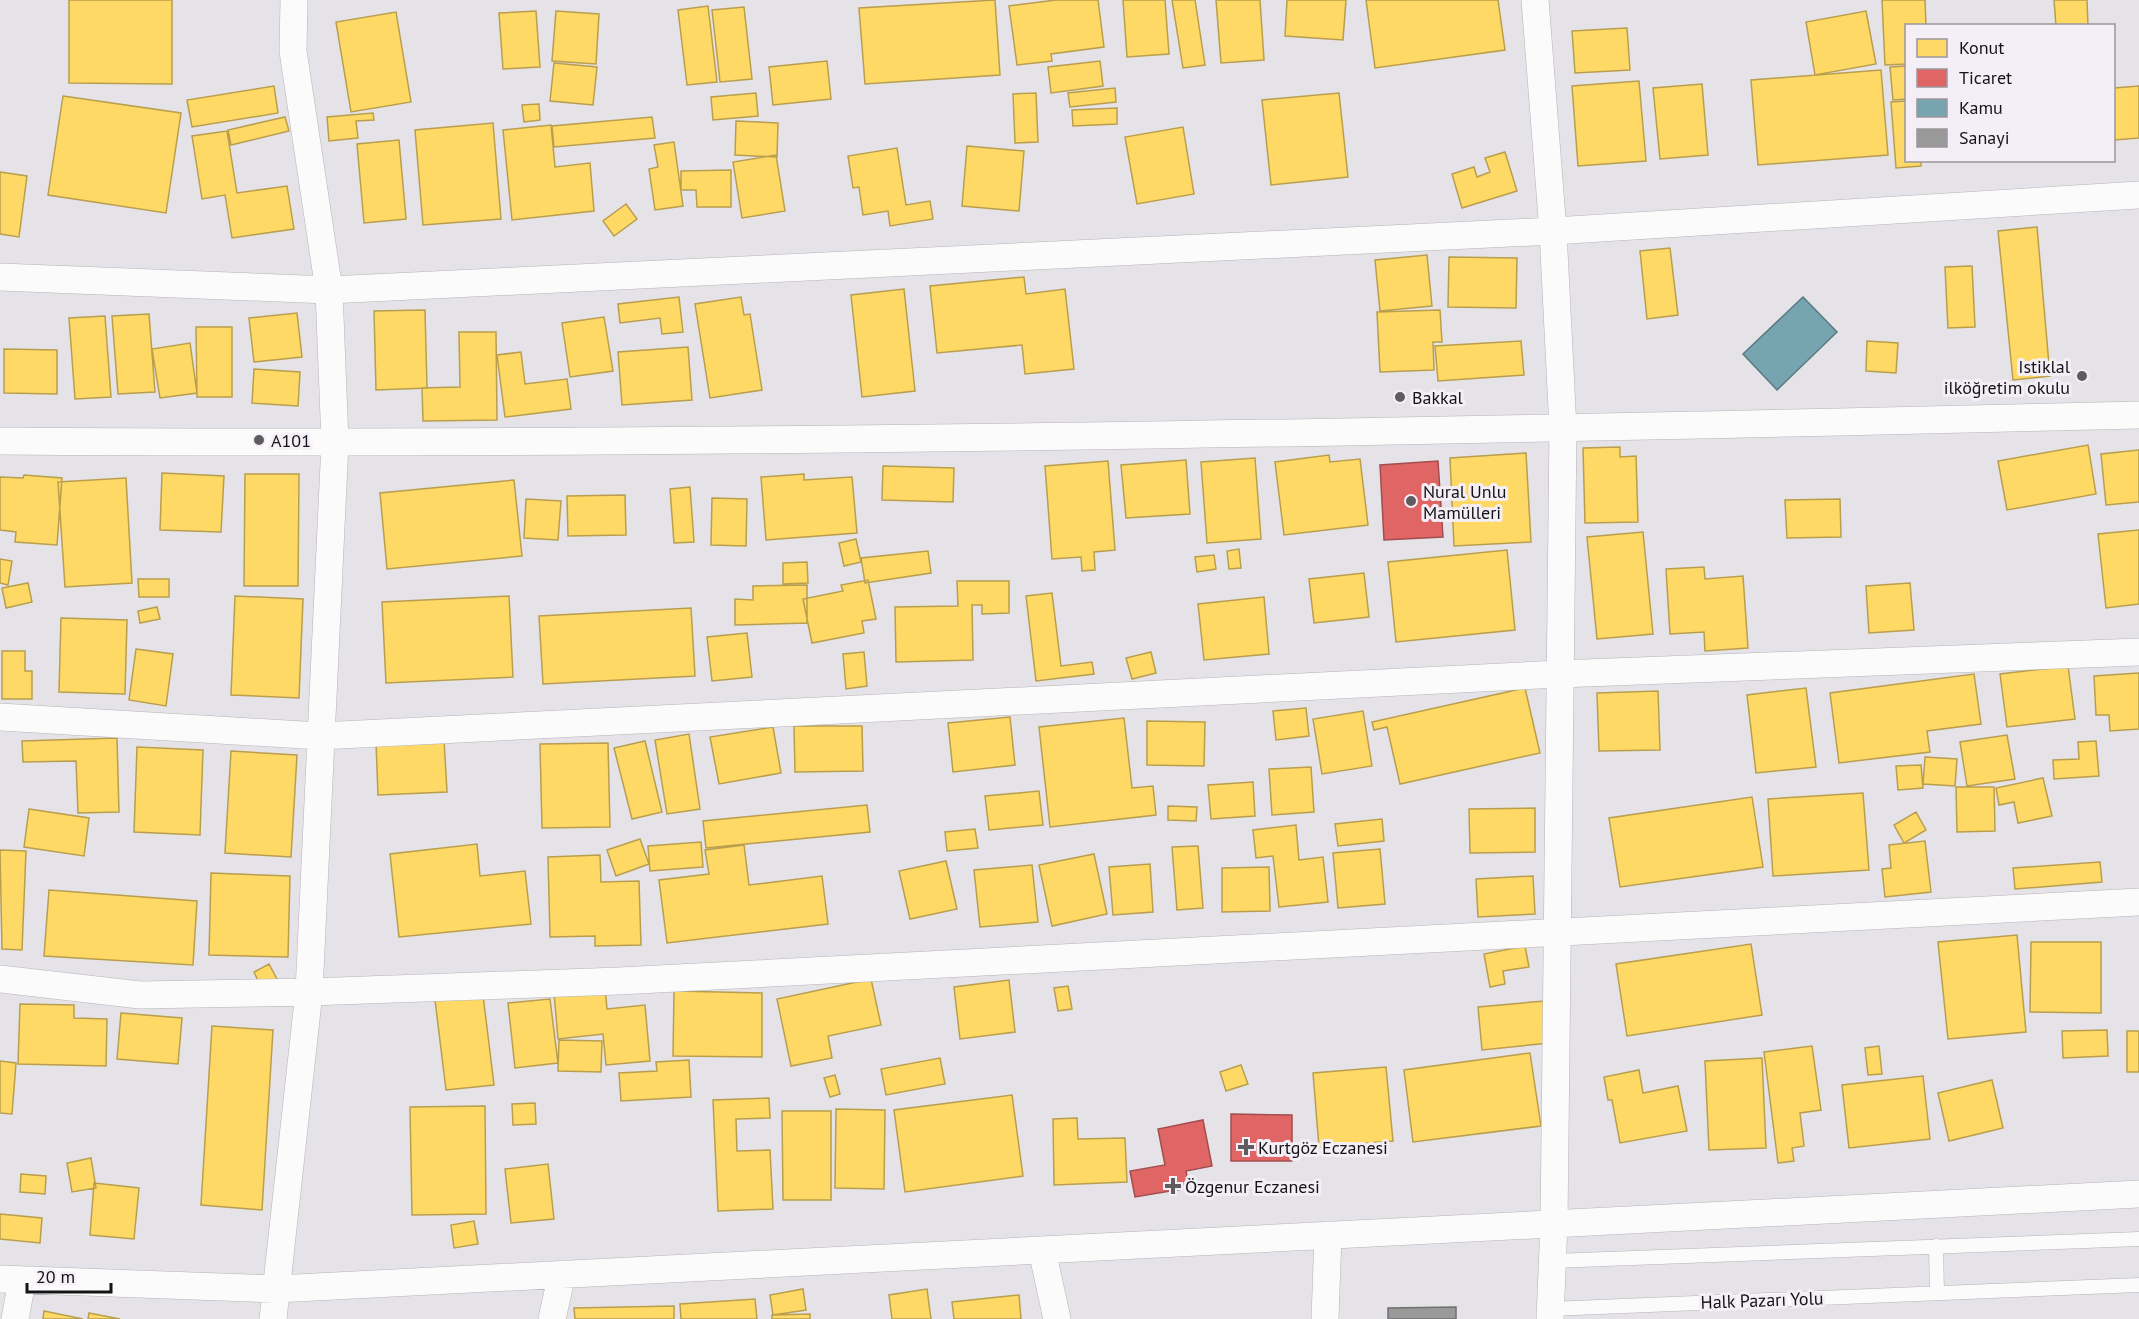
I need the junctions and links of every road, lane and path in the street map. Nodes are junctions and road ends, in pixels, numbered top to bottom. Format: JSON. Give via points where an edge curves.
{"nodes":[{"id":1,"x":295,"y":0,"type":"edge"},
{"id":2,"x":1535,"y":0,"type":"edge"},
{"id":3,"x":2139,"y":195,"type":"edge"},
{"id":4,"x":1553,"y":231,"type":"junction"},
{"id":5,"x":0,"y":277,"type":"edge"},
{"id":6,"x":329,"y":290,"type":"junction"},
{"id":7,"x":2139,"y":415,"type":"edge"},
{"id":8,"x":1563,"y":429,"type":"junction"},
{"id":9,"x":0,"y":441,"type":"edge"},
{"id":10,"x":335,"y":443,"type":"junction"},
{"id":11,"x":2139,"y":652,"type":"edge"},
{"id":12,"x":1559,"y":674,"type":"junction"},
{"id":13,"x":0,"y":717,"type":"edge"},
{"id":14,"x":320,"y":736,"type":"junction"},
{"id":15,"x":2139,"y":902,"type":"edge"},
{"id":16,"x":1556,"y":933,"type":"junction"},
{"id":17,"x":0,"y":980,"type":"edge"},
{"id":18,"x":309,"y":992,"type":"junction"},
{"id":19,"x":2139,"y":1194,"type":"edge"},
{"id":20,"x":1554,"y":1224,"type":"junction"},
{"id":21,"x":1328,"y":1235,"type":"junction"},
{"id":22,"x":2139,"y":1239,"type":"edge"},
{"id":23,"x":1936,"y":1246,"type":"junction"},
{"id":24,"x":1042,"y":1250,"type":"junction"},
{"id":25,"x":1552,"y":1261,"type":"junction"},
{"id":26,"x":562,"y":1274,"type":"junction"},
{"id":27,"x":11,"y":1280,"type":"edge"},
{"id":28,"x":2139,"y":1285,"type":"edge"},
{"id":29,"x":276,"y":1289,"type":"junction"},
{"id":30,"x":1937,"y":1293,"type":"junction"},
{"id":31,"x":1550,"y":1314,"type":"edge"},
{"id":32,"x":15,"y":1319,"type":"edge"},
{"id":33,"x":273,"y":1319,"type":"edge"},
{"id":34,"x":552,"y":1319,"type":"edge"},
{"id":35,"x":1057,"y":1319,"type":"edge"},
{"id":36,"x":1325,"y":1319,"type":"edge"}],
"edges":[{"from":1,"to":6,"type":"street","via":[[292,51]]},
{"from":2,"to":4,"type":"street"},
{"from":3,"to":4,"type":"street"},
{"from":4,"to":6,"type":"street"},
{"from":4,"to":8,"type":"street"},
{"from":5,"to":6,"type":"street"},
{"from":6,"to":10,"type":"street"},
{"from":7,"to":8,"type":"street"},
{"from":8,"to":10,"type":"street"},
{"from":8,"to":12,"type":"street"},
{"from":9,"to":10,"type":"street"},
{"from":10,"to":14,"type":"street"},
{"from":11,"to":12,"type":"street"},
{"from":12,"to":14,"type":"street"},
{"from":12,"to":16,"type":"street"},
{"from":13,"to":14,"type":"street"},
{"from":14,"to":18,"type":"street"},
{"from":15,"to":16,"type":"street"},
{"from":16,"to":18,"type":"street","via":[[619,981]]},
{"from":16,"to":20,"type":"street"},
{"from":17,"to":18,"type":"street","via":[[140,995]]},
{"from":18,"to":29,"type":"street"},
{"from":19,"to":20,"type":"street"},
{"from":20,"to":21,"type":"street"},
{"from":20,"to":25,"type":"street"},
{"from":21,"to":24,"type":"street"},
{"from":21,"to":36,"type":"street"},
{"from":22,"to":23,"type":"lane"},
{"from":23,"to":25,"type":"lane"},
{"from":23,"to":30,"type":"lane"},
{"from":24,"to":26,"type":"street"},
{"from":24,"to":35,"type":"street"},
{"from":25,"to":31,"type":"street"},
{"from":26,"to":29,"type":"street"},
{"from":26,"to":34,"type":"street"},
{"from":27,"to":29,"type":"street"},
{"from":27,"to":32,"type":"street"},
{"from":28,"to":30,"type":"lane","name":"Halk Pazarı Yolu"},
{"from":29,"to":33,"type":"street"},
{"from":30,"to":31,"type":"lane","name":"Halk Pazarı Yolu"}]}
